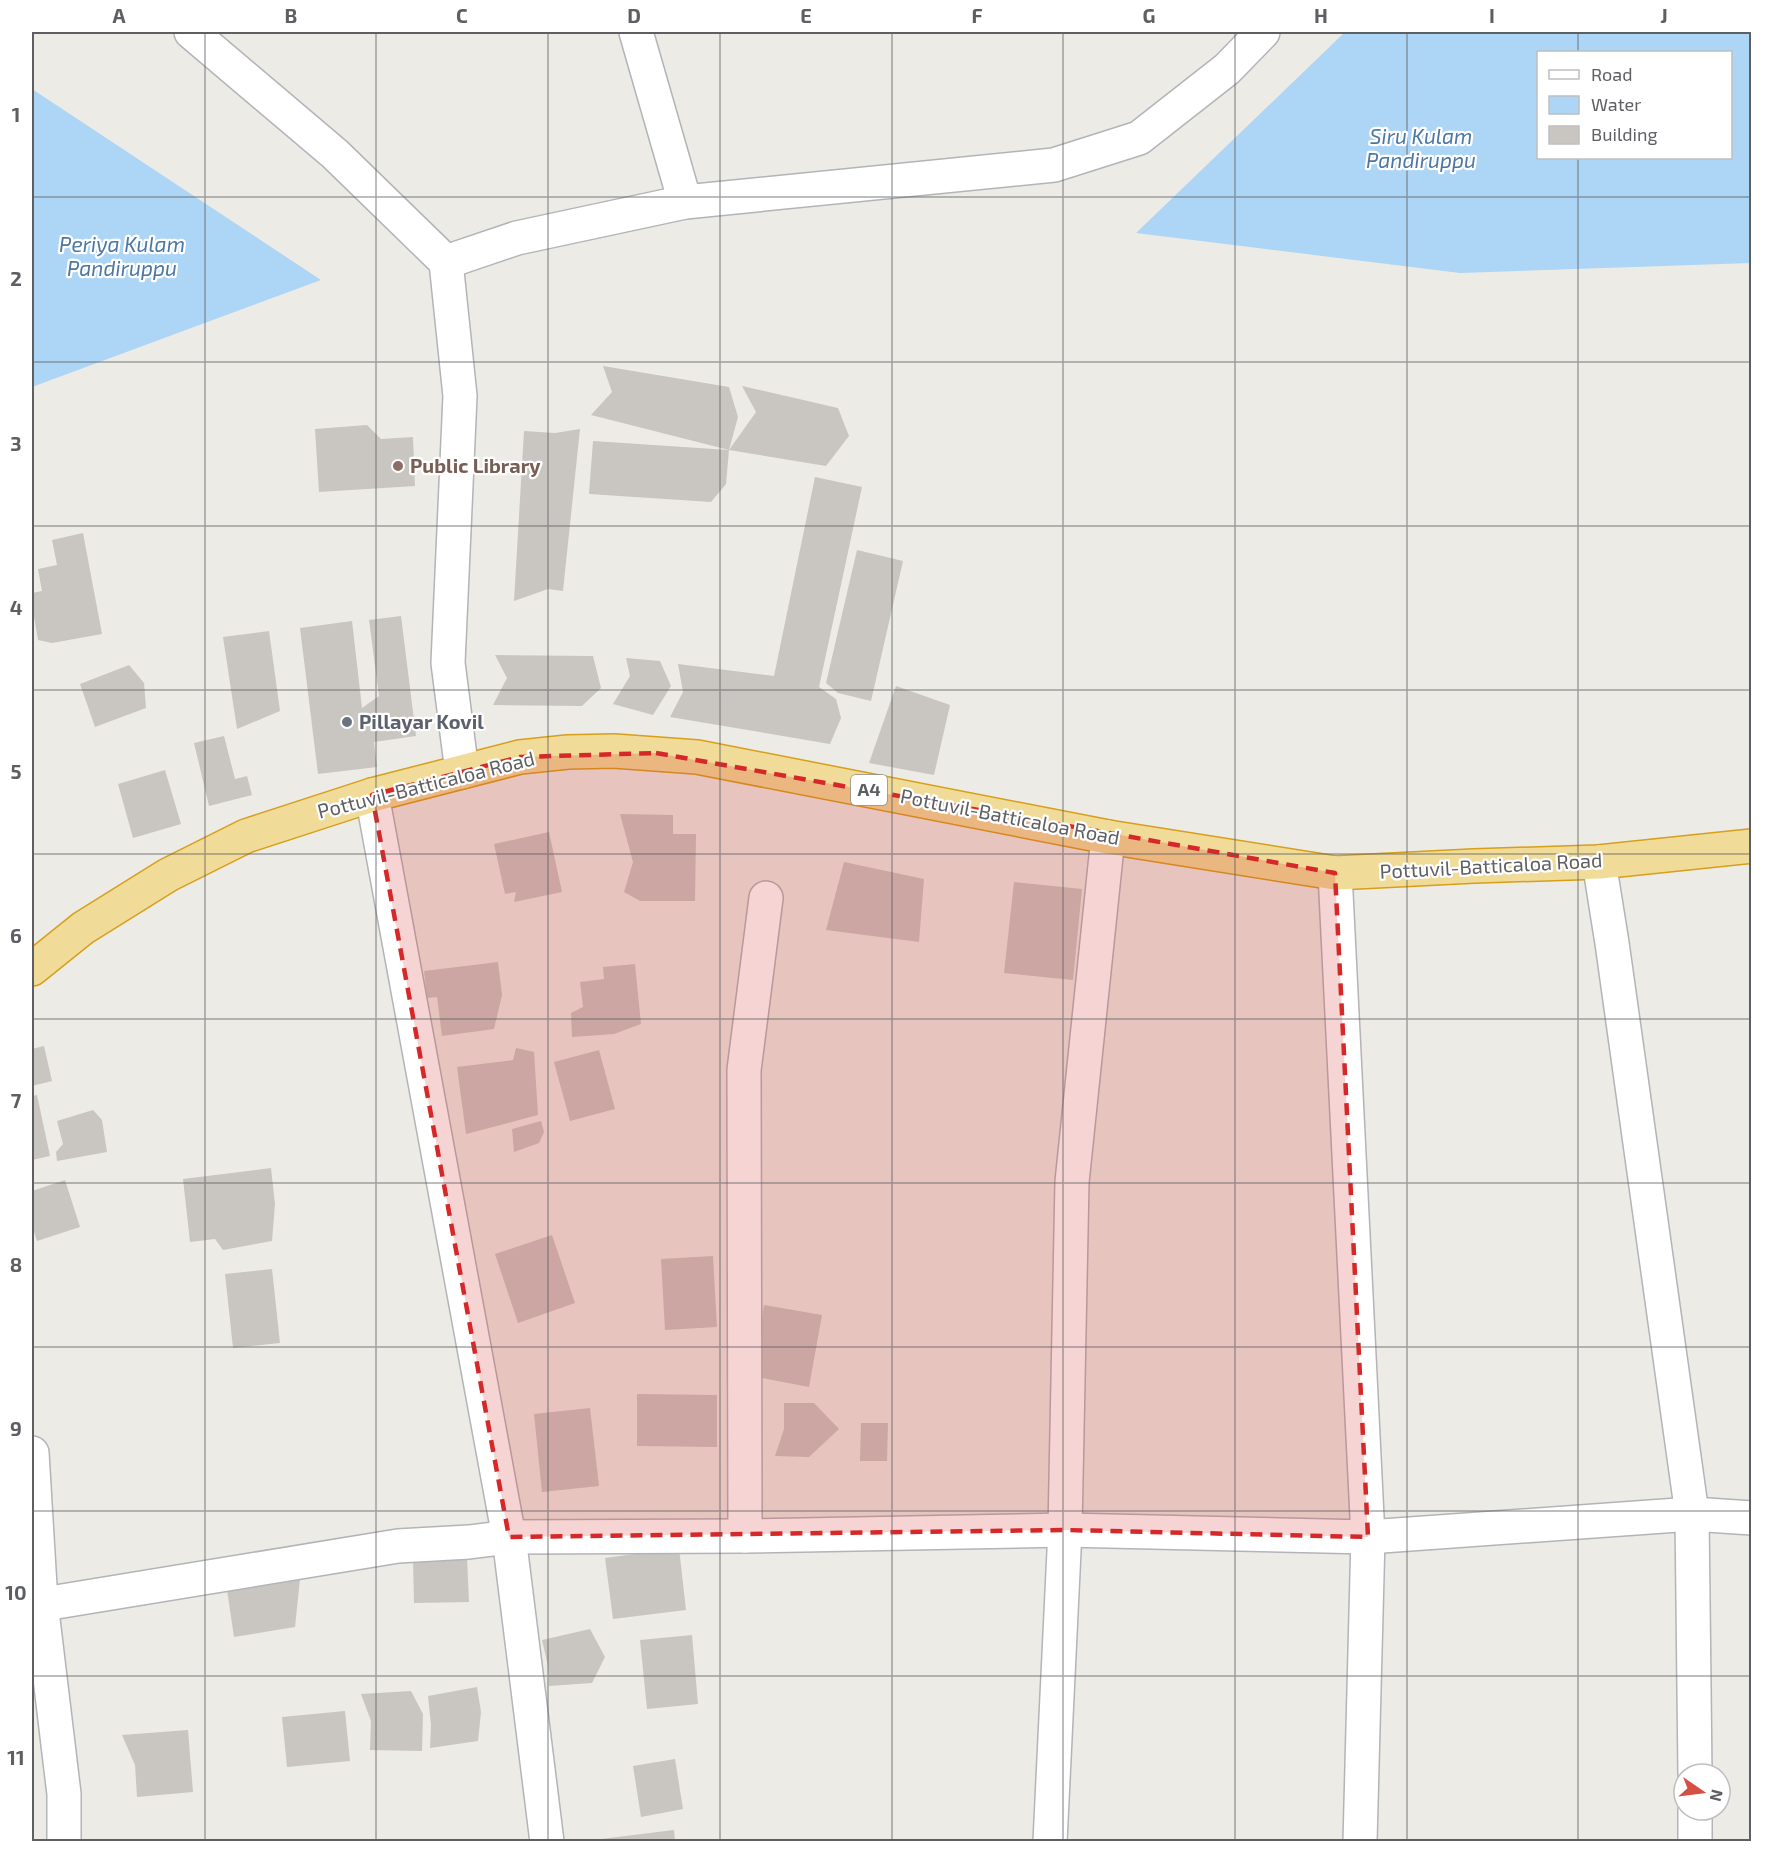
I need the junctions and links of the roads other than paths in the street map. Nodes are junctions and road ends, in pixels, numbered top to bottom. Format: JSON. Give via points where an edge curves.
{"nodes":[{"id":1,"x":191,"y":32,"type":"edge"},
{"id":2,"x":636,"y":32,"type":"edge"},
{"id":3,"x":1263,"y":32,"type":"edge"},
{"id":4,"x":685,"y":202,"type":"junction"},
{"id":5,"x":446,"y":262,"type":"junction"},
{"id":6,"x":462,"y":772,"type":"junction"},
{"id":7,"x":372,"y":795,"type":"junction"},
{"id":8,"x":1108,"y":837,"type":"junction"},
{"id":9,"x":1752,"y":846,"type":"edge"},
{"id":10,"x":1599,"y":862,"type":"junction"},
{"id":11,"x":1335,"y":873,"type":"junction"},
{"id":12,"x":766,"y":898,"type":"dead end"},
{"id":13,"x":32,"y":969,"type":"edge"},
{"id":14,"x":32,"y":1453,"type":"edge"},
{"id":15,"x":1692,"y":1514,"type":"junction"},
{"id":16,"x":1752,"y":1518,"type":"edge"},
{"id":17,"x":1065,"y":1530,"type":"junction"},
{"id":18,"x":745,"y":1536,"type":"junction"},
{"id":19,"x":509,"y":1537,"type":"junction"},
{"id":20,"x":1368,"y":1537,"type":"junction"},
{"id":21,"x":36,"y":1604,"type":"edge"},
{"id":22,"x":1695,"y":1762,"type":"edge"},
{"id":23,"x":1695,"y":1822,"type":"edge"},
{"id":24,"x":64,"y":1842,"type":"edge"},
{"id":25,"x":547,"y":1842,"type":"edge"},
{"id":26,"x":1050,"y":1842,"type":"edge"},
{"id":27,"x":1360,"y":1842,"type":"edge"},
{"id":28,"x":1695,"y":1842,"type":"edge"}],
"edges":[{"from":1,"to":5,"type":"street","via":[[335,154]]},
{"from":2,"to":4,"type":"street"},
{"from":3,"to":4,"type":"street","via":[[1227,69],[1139,138],[1054,165]]},
{"from":4,"to":5,"type":"street","via":[[517,238]]},
{"from":5,"to":6,"type":"street","via":[[460,396],[448,663]]},
{"from":6,"to":7,"type":"highway","name":"Pottuvil-Batticaloa Road","number":"A4"},
{"from":6,"to":8,"type":"highway","name":"Pottuvil-Batticaloa Road","number":"A4","via":[[520,757],[568,752],[614,750],[698,757]]},
{"from":7,"to":13,"type":"highway","name":"Pottuvil-Batticaloa Road","number":"A4","via":[[246,836],[178,870],[83,928]]},
{"from":7,"to":19,"type":"street"},
{"from":8,"to":11,"type":"highway","name":"Pottuvil-Batticaloa Road","number":"A4"},
{"from":8,"to":17,"type":"street","via":[[1072,1182]]},
{"from":9,"to":10,"type":"highway","name":"Pottuvil-Batticaloa Road","number":"A4"},
{"from":10,"to":11,"type":"highway","name":"Pottuvil-Batticaloa Road","number":"A4"},
{"from":10,"to":15,"type":"street"},
{"from":11,"to":20,"type":"street"},
{"from":12,"to":18,"type":"street","via":[[744,1070]]},
{"from":14,"to":21,"type":"street"},
{"from":15,"to":16,"type":"street"},
{"from":15,"to":20,"type":"street"},
{"from":15,"to":22,"type":"street"},
{"from":17,"to":18,"type":"street"},
{"from":17,"to":20,"type":"street"},
{"from":17,"to":26,"type":"street"},
{"from":18,"to":19,"type":"street"},
{"from":19,"to":21,"type":"street","via":[[398,1546]]},
{"from":19,"to":25,"type":"street"},
{"from":20,"to":27,"type":"street"},
{"from":21,"to":24,"type":"street","via":[[64,1794]]},
{"from":23,"to":28,"type":"street"}]}
